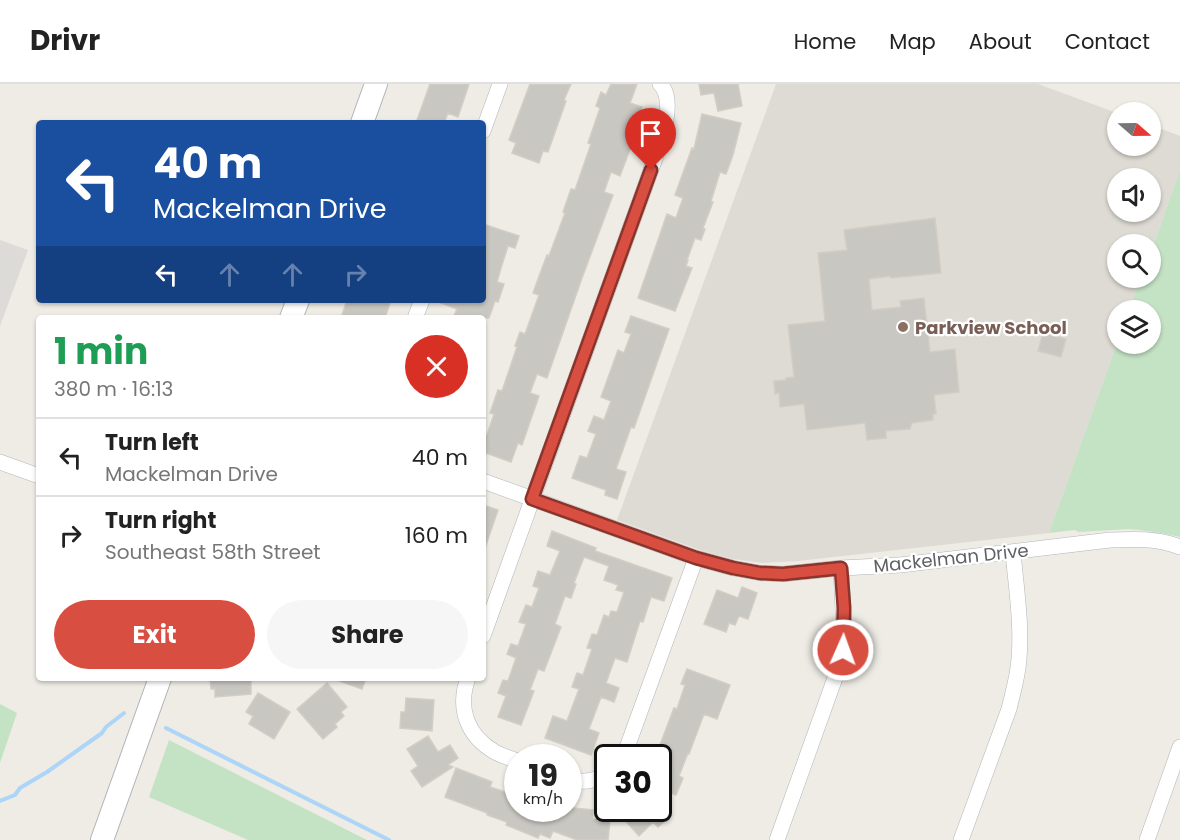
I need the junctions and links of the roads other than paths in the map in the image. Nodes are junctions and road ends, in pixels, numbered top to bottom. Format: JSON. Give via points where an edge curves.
{"nodes":[{"id":1,"x":376,"y":84,"type":"edge"},
{"id":2,"x":500,"y":84,"type":"edge"},
{"id":3,"x":662,"y":86,"type":"edge"},
{"id":4,"x":363,"y":120,"type":"edge"},
{"id":5,"x":486,"y":124,"type":"edge"},
{"id":6,"x":0,"y":462,"type":"edge"},
{"id":7,"x":36,"y":475,"type":"edge"},
{"id":8,"x":486,"y":482,"type":"edge"},
{"id":9,"x":532,"y":499,"type":"junction"},
{"id":10,"x":1180,"y":547,"type":"edge"},
{"id":11,"x":1013,"y":552,"type":"junction"},
{"id":12,"x":696,"y":558,"type":"junction"},
{"id":13,"x":841,"y":568,"type":"junction"},
{"id":14,"x":486,"y":628,"type":"edge"},
{"id":15,"x":159,"y":681,"type":"edge"},
{"id":16,"x":467,"y":681,"type":"edge"},
{"id":17,"x":629,"y":744,"type":"edge"},
{"id":18,"x":1180,"y":747,"type":"edge"},
{"id":19,"x":504,"y":756,"type":"edge"},
{"id":20,"x":102,"y":840,"type":"edge"},
{"id":21,"x":777,"y":840,"type":"edge"},
{"id":22,"x":961,"y":840,"type":"edge"},
{"id":23,"x":1147,"y":840,"type":"edge"}],
"edges":[{"from":1,"to":4,"type":"main road"},
{"from":2,"to":5,"type":"street"},
{"from":3,"to":9,"type":"street","via":[[668,106],[663,132]]},
{"from":6,"to":7,"type":"street"},
{"from":8,"to":9,"type":"street","name":"Mackelman Drive"},
{"from":9,"to":12,"type":"street","name":"Mackelman Drive"},
{"from":9,"to":14,"type":"street"},
{"from":10,"to":11,"type":"street","name":"Mackelman Drive","via":[[1133,538]]},
{"from":11,"to":13,"type":"street","name":"Mackelman Drive"},
{"from":11,"to":22,"type":"street","via":[[1019,624],[1014,687]]},
{"from":12,"to":13,"type":"street","name":"Mackelman Drive","via":[[760,573]]},
{"from":12,"to":17,"type":"street"},
{"from":13,"to":21,"type":"street","via":[[844,629],[840,664]]},
{"from":15,"to":20,"type":"main road"},
{"from":16,"to":19,"type":"street","via":[[463,706],[468,725],[479,740]]},
{"from":18,"to":23,"type":"street"}]}
